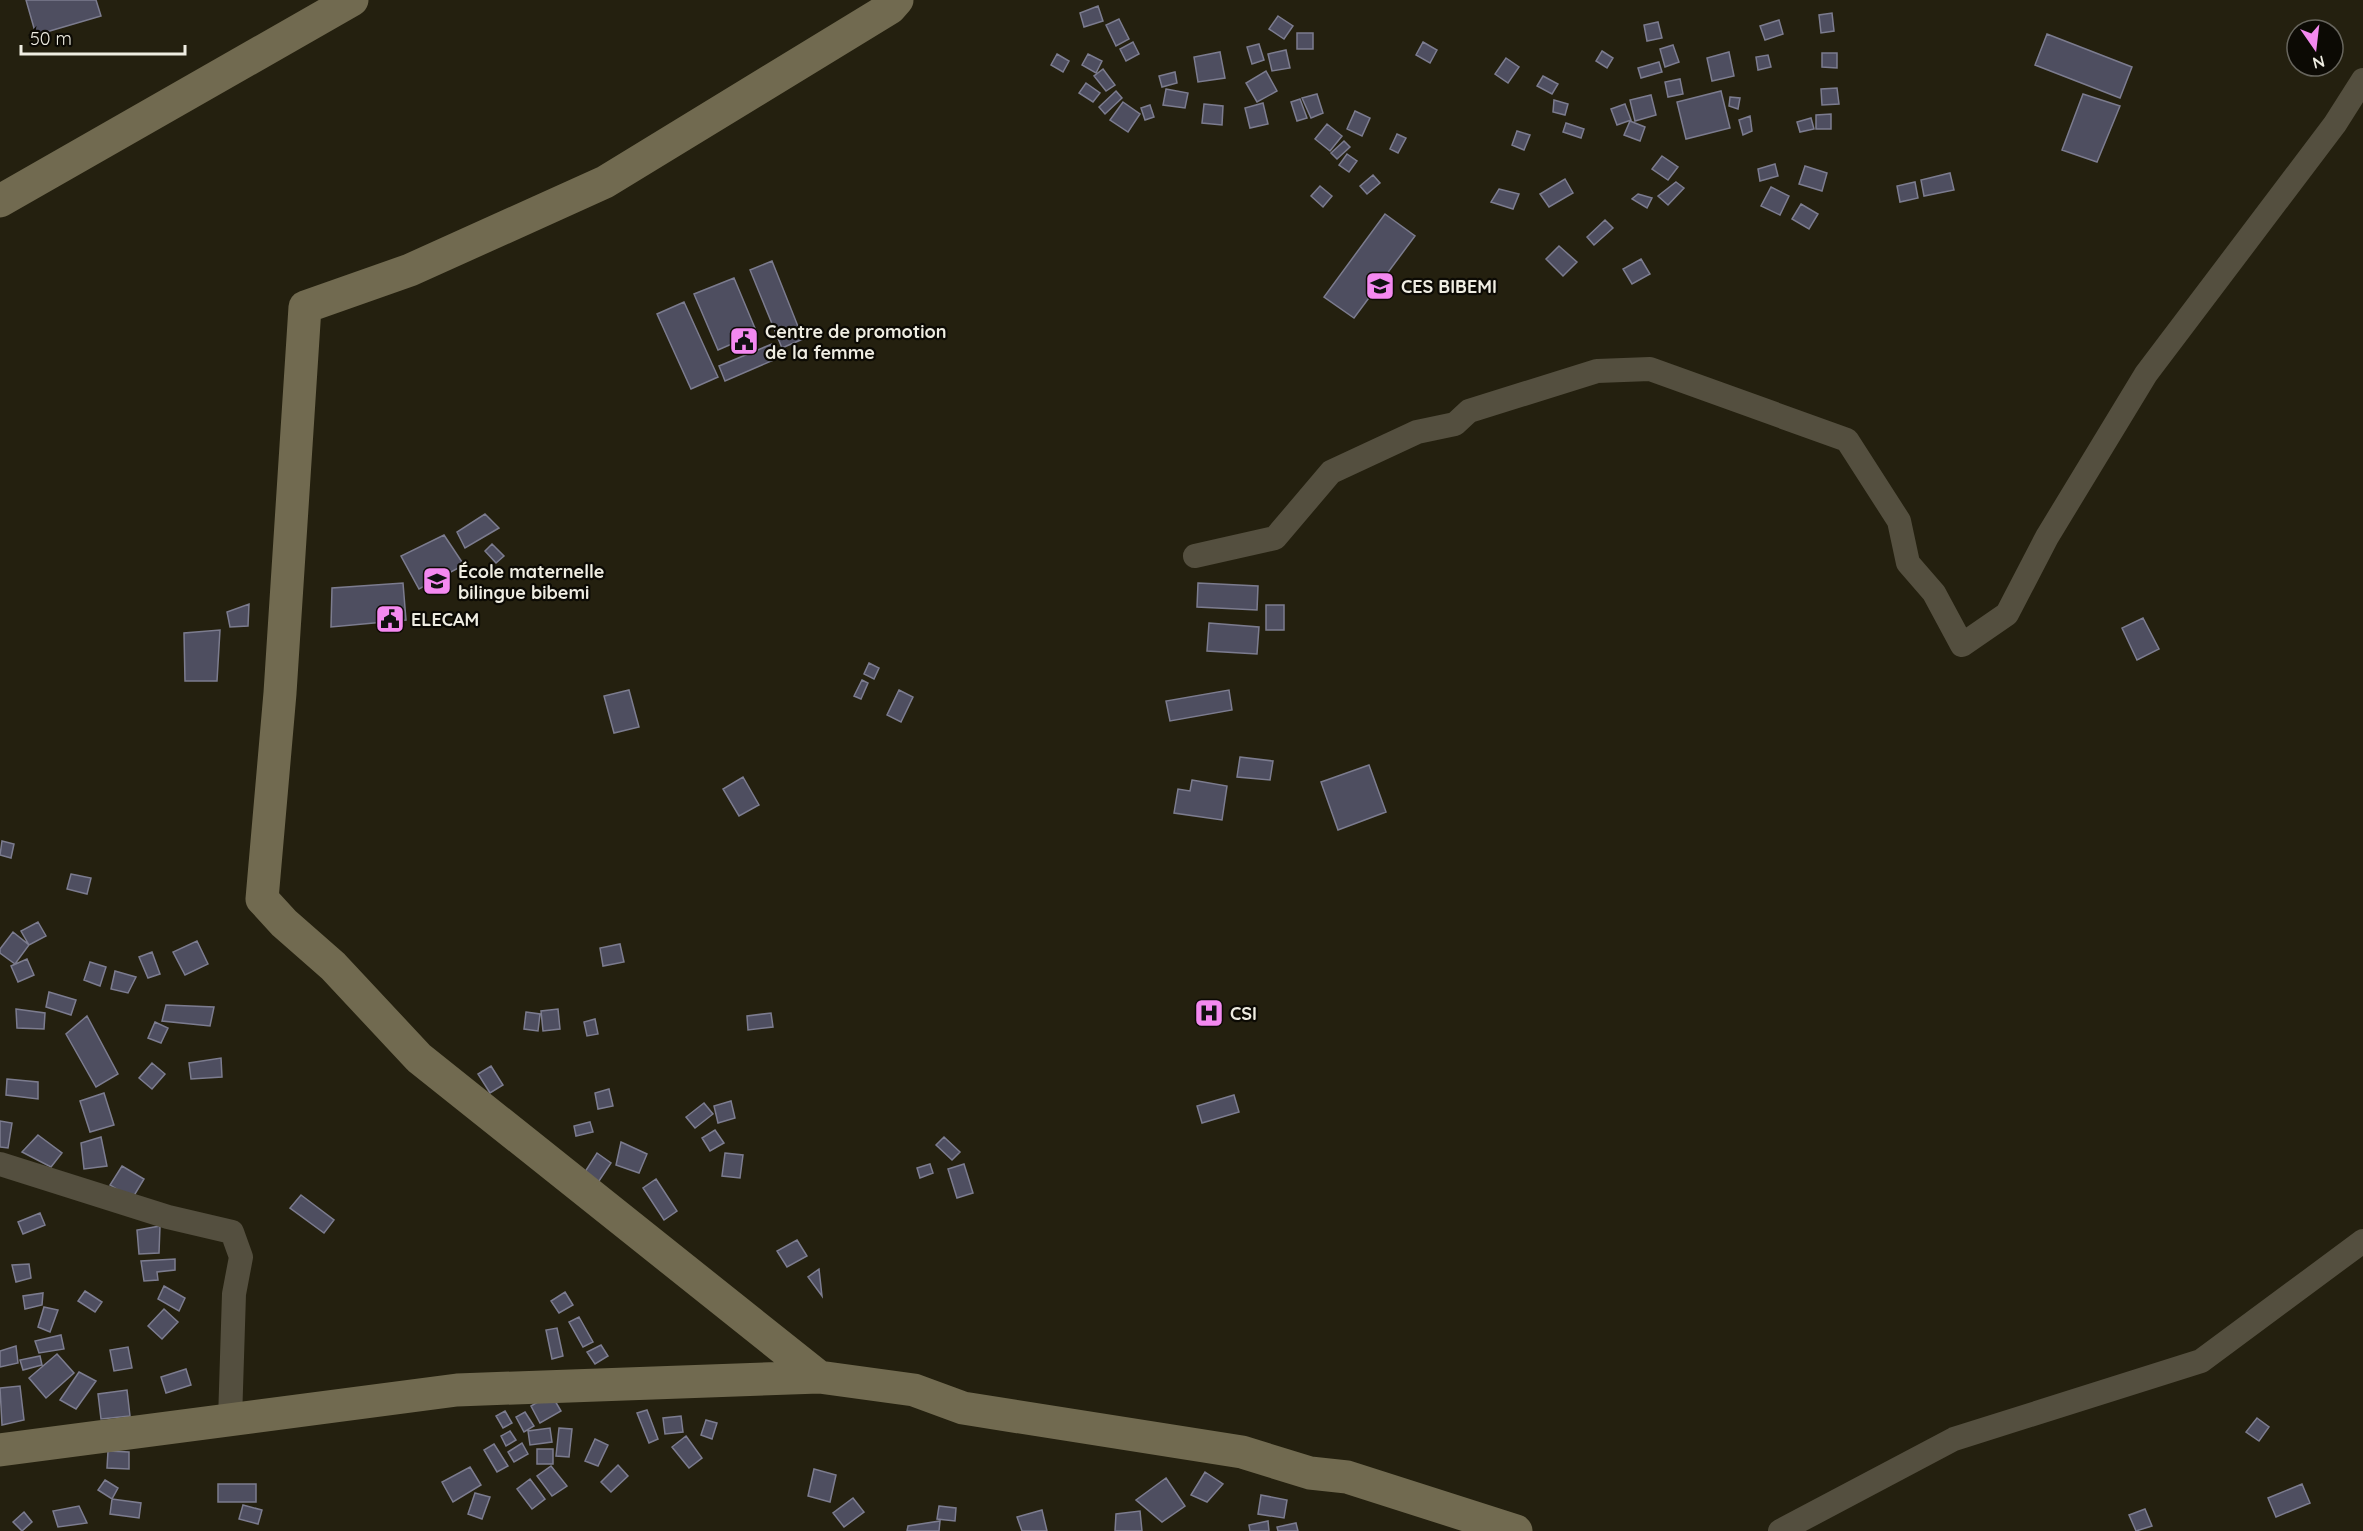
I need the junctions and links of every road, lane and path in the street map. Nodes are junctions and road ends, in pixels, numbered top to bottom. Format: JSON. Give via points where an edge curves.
{"nodes":[{"id":1,"x":352,"y":0,"type":"edge"},
{"id":2,"x":897,"y":0,"type":"edge"},
{"id":3,"x":2363,"y":80,"type":"edge"},
{"id":4,"x":0,"y":201,"type":"edge"},
{"id":5,"x":1196,"y":556,"type":"dead end"},
{"id":6,"x":0,"y":1164,"type":"edge"},
{"id":7,"x":2363,"y":1241,"type":"edge"},
{"id":8,"x":819,"y":1377,"type":"junction"},
{"id":9,"x":230,"y":1420,"type":"junction"},
{"id":10,"x":0,"y":1450,"type":"edge"},
{"id":11,"x":1516,"y":1531,"type":"edge"},
{"id":12,"x":1780,"y":1531,"type":"edge"}],
"edges":[{"from":1,"to":4,"type":"main road"},
{"from":2,"to":8,"type":"main road","via":[[890,8],[605,182],[410,270],[305,307],[280,693],[262,899],[333,966],[420,1058]]},
{"from":3,"to":5,"type":"street","via":[[2335,124],[2146,374],[2047,537],[2007,614],[1962,645],[1934,593],[1908,563],[1899,521],[1847,440],[1650,369],[1597,371],[1469,411],[1455,424],[1417,432],[1331,472],[1275,538]]},
{"from":6,"to":9,"type":"street","via":[[157,1214],[232,1232],[241,1257],[234,1294]]},
{"from":7,"to":12,"type":"street","via":[[2201,1361],[1954,1439]]},
{"from":8,"to":9,"type":"main road","via":[[456,1390]]},
{"from":8,"to":11,"type":"main road","via":[[914,1390],[963,1408],[1242,1452],[1310,1473],[1347,1477]]},
{"from":9,"to":10,"type":"main road"}]}
